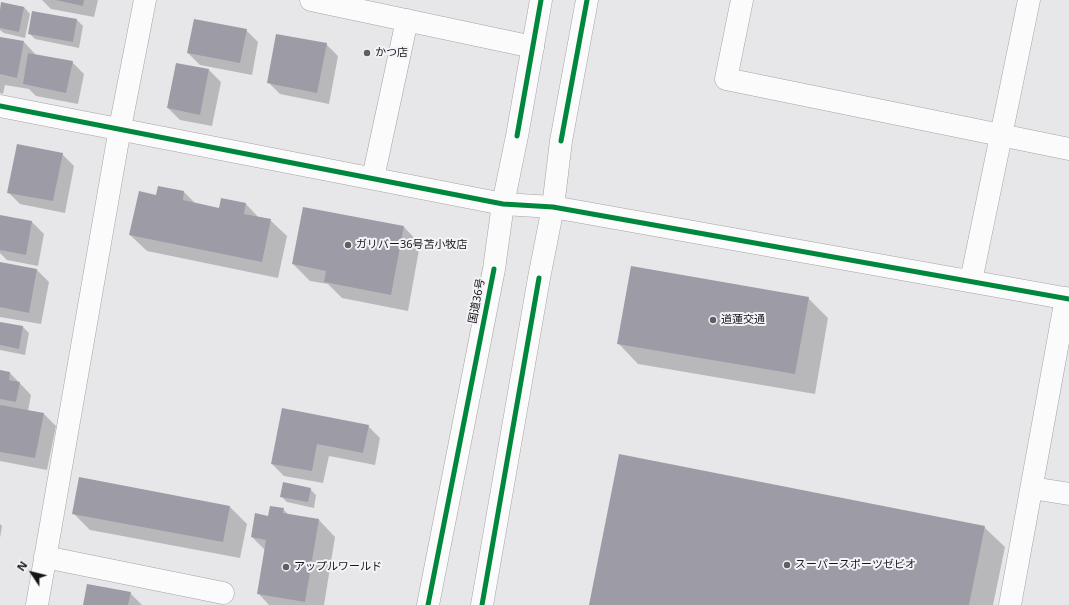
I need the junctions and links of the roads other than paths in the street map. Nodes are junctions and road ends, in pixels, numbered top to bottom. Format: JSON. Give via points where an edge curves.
{"nodes":[{"id":1,"x":145,"y":0,"type":"edge"},
{"id":2,"x":311,"y":0,"type":"edge"},
{"id":3,"x":541,"y":0,"type":"edge"},
{"id":4,"x":587,"y":0,"type":"edge"},
{"id":5,"x":742,"y":0,"type":"edge"},
{"id":6,"x":1029,"y":0,"type":"edge"},
{"id":7,"x":407,"y":20,"type":"junction"},
{"id":8,"x":533,"y":47,"type":"junction"},
{"id":9,"x":0,"y":106,"type":"edge"},
{"id":10,"x":120,"y":128,"type":"junction"},
{"id":11,"x":1001,"y":136,"type":"junction"},
{"id":12,"x":1069,"y":149,"type":"edge"},
{"id":13,"x":373,"y":178,"type":"junction"},
{"id":14,"x":503,"y":204,"type":"junction"},
{"id":15,"x":553,"y":207,"type":"junction"},
{"id":16,"x":971,"y":281,"type":"junction"},
{"id":17,"x":1068,"y":298,"type":"edge"},
{"id":18,"x":1032,"y":488,"type":"junction"},
{"id":19,"x":1069,"y":494,"type":"edge"},
{"id":20,"x":45,"y":557,"type":"junction"},
{"id":21,"x":223,"y":593,"type":"dead end"},
{"id":22,"x":37,"y":605,"type":"edge"},
{"id":23,"x":428,"y":605,"type":"edge"},
{"id":24,"x":482,"y":605,"type":"edge"},
{"id":25,"x":1010,"y":605,"type":"edge"}],
"edges":[{"from":1,"to":10,"type":"main road"},
{"from":2,"to":7,"type":"main road"},
{"from":3,"to":8,"type":"main road","name":"国道36号"},
{"from":4,"to":15,"type":"main road","via":[[561,141]]},
{"from":5,"to":11,"type":"main road","via":[[726,79]]},
{"from":6,"to":11,"type":"main road"},
{"from":7,"to":8,"type":"main road"},
{"from":7,"to":13,"type":"main road"},
{"from":8,"to":14,"type":"main road","name":"国道36号"},
{"from":9,"to":10,"type":"main road"},
{"from":10,"to":13,"type":"main road"},
{"from":10,"to":20,"type":"main road"},
{"from":11,"to":12,"type":"main road"},
{"from":11,"to":16,"type":"main road"},
{"from":13,"to":14,"type":"main road"},
{"from":14,"to":15,"type":"main road"},
{"from":14,"to":23,"type":"main road","name":"国道36号","via":[[494,269]]},
{"from":15,"to":16,"type":"main road"},
{"from":15,"to":24,"type":"main road"},
{"from":16,"to":17,"type":"main road"},
{"from":17,"to":18,"type":"main road"},
{"from":18,"to":19,"type":"main road"},
{"from":18,"to":25,"type":"main road"},
{"from":20,"to":21,"type":"main road"},
{"from":20,"to":22,"type":"main road"}]}
